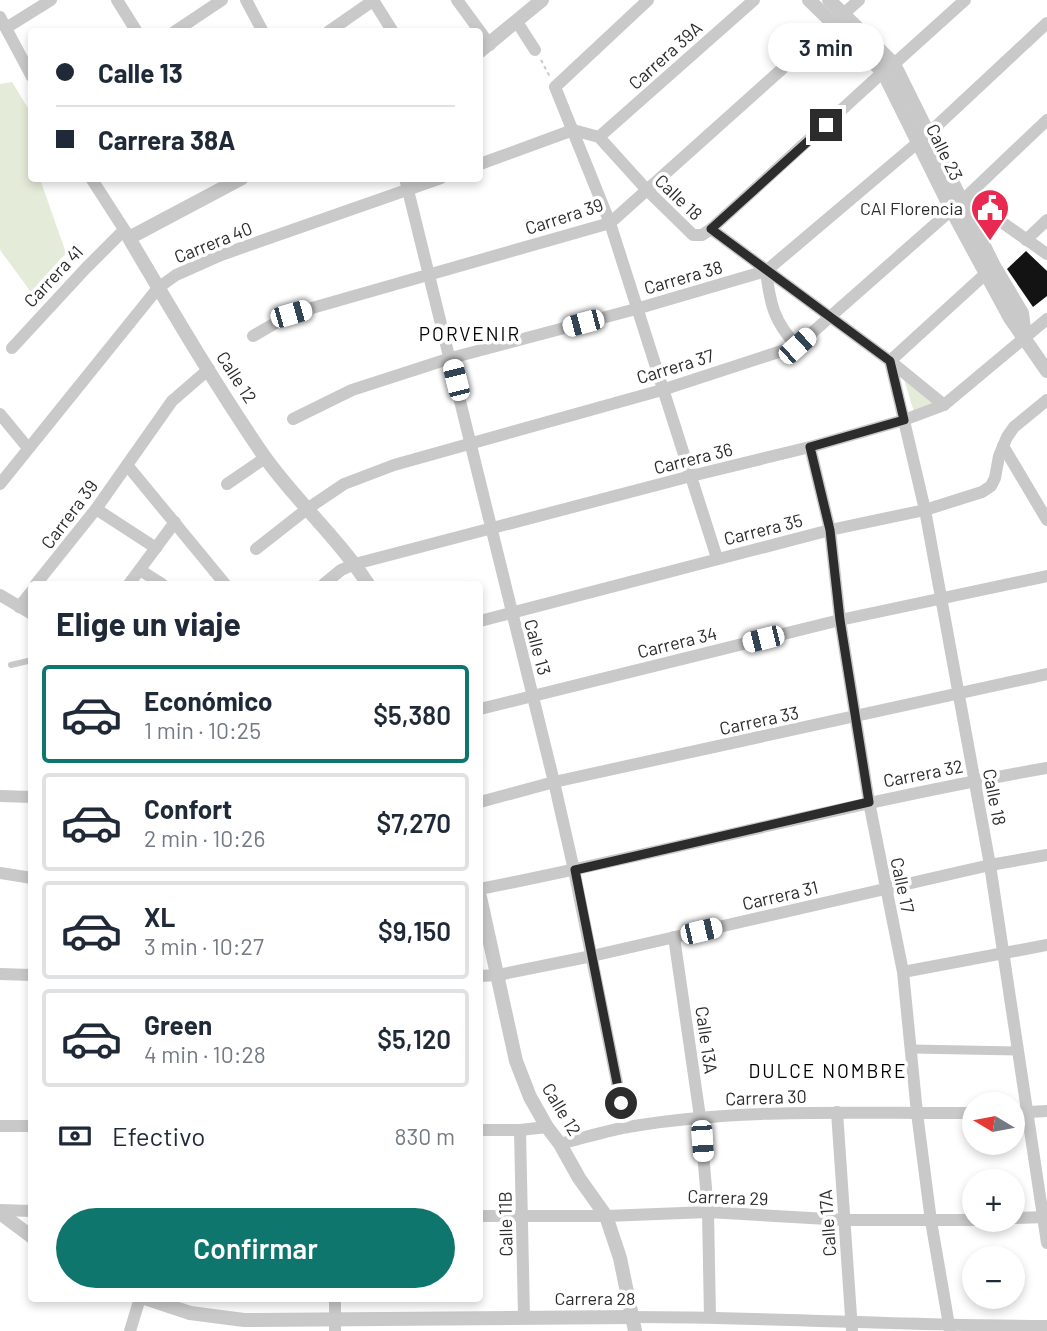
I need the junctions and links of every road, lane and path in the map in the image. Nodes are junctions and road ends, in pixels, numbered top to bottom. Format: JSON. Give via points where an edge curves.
{"nodes":[{"id":1,"x":51,"y":0,"type":"edge"},
{"id":2,"x":117,"y":0,"type":"edge"},
{"id":3,"x":222,"y":0,"type":"edge"},
{"id":4,"x":246,"y":0,"type":"edge"},
{"id":5,"x":374,"y":0,"type":"edge"},
{"id":6,"x":457,"y":0,"type":"edge"},
{"id":7,"x":542,"y":0,"type":"edge"},
{"id":8,"x":648,"y":0,"type":"edge"},
{"id":9,"x":754,"y":0,"type":"edge"},
{"id":10,"x":809,"y":0,"type":"edge"},
{"id":11,"x":829,"y":0,"type":"edge"},
{"id":12,"x":859,"y":0,"type":"edge"},
{"id":13,"x":965,"y":0,"type":"edge"},
{"id":14,"x":839,"y":18,"type":"junction"},
{"id":15,"x":3,"y":22,"type":"edge"},
{"id":16,"x":517,"y":22,"type":"junction"},
{"id":17,"x":1047,"y":23,"type":"edge"},
{"id":18,"x":134,"y":28,"type":"edge"},
{"id":19,"x":180,"y":28,"type":"edge"},
{"id":20,"x":261,"y":28,"type":"edge"},
{"id":21,"x":334,"y":28,"type":"edge"},
{"id":22,"x":391,"y":28,"type":"edge"},
{"id":23,"x":473,"y":28,"type":"edge"},
{"id":24,"x":485,"y":48,"type":"edge"},
{"id":25,"x":535,"y":50,"type":"joint"},
{"id":26,"x":889,"y":68,"type":"junction"},
{"id":27,"x":28,"y":69,"type":"edge"},
{"id":28,"x":555,"y":87,"type":"junction"},
{"id":29,"x":1047,"y":120,"type":"edge"},
{"id":30,"x":573,"y":130,"type":"junction"},
{"id":31,"x":599,"y":137,"type":"junction"},
{"id":32,"x":924,"y":138,"type":"junction"},
{"id":33,"x":483,"y":163,"type":"edge"},
{"id":34,"x":95,"y":182,"type":"edge"},
{"id":35,"x":234,"y":182,"type":"edge"},
{"id":36,"x":406,"y":185,"type":"edge"},
{"id":37,"x":646,"y":189,"type":"junction"},
{"id":38,"x":959,"y":202,"type":"junction"},
{"id":39,"x":1047,"y":220,"type":"edge"},
{"id":40,"x":610,"y":223,"type":"junction"},
{"id":41,"x":711,"y":229,"type":"junction"},
{"id":42,"x":127,"y":234,"type":"junction"},
{"id":43,"x":1026,"y":240,"type":"junction"},
{"id":44,"x":1047,"y":254,"type":"edge"},
{"id":45,"x":990,"y":269,"type":"junction"},
{"id":46,"x":766,"y":271,"type":"junction"},
{"id":47,"x":428,"y":275,"type":"junction"},
{"id":48,"x":158,"y":288,"type":"junction"},
{"id":49,"x":636,"y":309,"type":"junction"},
{"id":50,"x":830,"y":317,"type":"junction"},
{"id":51,"x":1047,"y":319,"type":"edge"},
{"id":52,"x":253,"y":336,"type":"dead end"},
{"id":53,"x":1026,"y":338,"type":"junction"},
{"id":54,"x":797,"y":346,"type":"junction"},
{"id":55,"x":12,"y":348,"type":"dead end"},
{"id":56,"x":451,"y":358,"type":"junction"},
{"id":57,"x":890,"y":361,"type":"junction"},
{"id":58,"x":209,"y":369,"type":"junction"},
{"id":59,"x":1047,"y":371,"type":"edge"},
{"id":60,"x":662,"y":390,"type":"junction"},
{"id":61,"x":1047,"y":400,"type":"edge"},
{"id":62,"x":944,"y":405,"type":"junction"},
{"id":63,"x":0,"y":414,"type":"edge"},
{"id":64,"x":293,"y":419,"type":"dead end"},
{"id":65,"x":904,"y":420,"type":"junction"},
{"id":66,"x":472,"y":444,"type":"junction"},
{"id":67,"x":1003,"y":446,"type":"junction"},
{"id":68,"x":810,"y":447,"type":"junction"},
{"id":69,"x":28,"y":448,"type":"junction"},
{"id":70,"x":265,"y":457,"type":"junction"},
{"id":71,"x":127,"y":465,"type":"junction"},
{"id":72,"x":691,"y":476,"type":"junction"},
{"id":73,"x":0,"y":484,"type":"edge"},
{"id":74,"x":227,"y":484,"type":"dead end"},
{"id":75,"x":96,"y":509,"type":"junction"},
{"id":76,"x":307,"y":509,"type":"junction"},
{"id":77,"x":925,"y":509,"type":"junction"},
{"id":78,"x":1047,"y":520,"type":"edge"},
{"id":79,"x":175,"y":522,"type":"junction"},
{"id":80,"x":493,"y":529,"type":"junction"},
{"id":81,"x":830,"y":530,"type":"junction"},
{"id":82,"x":156,"y":548,"type":"junction"},
{"id":83,"x":256,"y":548,"type":"dead end"},
{"id":84,"x":717,"y":558,"type":"junction"},
{"id":85,"x":355,"y":564,"type":"junction"},
{"id":86,"x":140,"y":570,"type":"junction"},
{"id":87,"x":1047,"y":576,"type":"edge"},
{"id":88,"x":38,"y":581,"type":"edge"},
{"id":89,"x":132,"y":581,"type":"edge"},
{"id":90,"x":157,"y":581,"type":"edge"},
{"id":91,"x":223,"y":581,"type":"edge"},
{"id":92,"x":328,"y":581,"type":"edge"},
{"id":93,"x":366,"y":581,"type":"edge"},
{"id":94,"x":0,"y":595,"type":"edge"},
{"id":95,"x":28,"y":596,"type":"edge"},
{"id":96,"x":940,"y":599,"type":"junction"},
{"id":97,"x":19,"y":607,"type":"junction"},
{"id":98,"x":28,"y":612,"type":"edge"},
{"id":99,"x":511,"y":613,"type":"junction"},
{"id":100,"x":483,"y":620,"type":"edge"},
{"id":101,"x":840,"y":620,"type":"junction"},
{"id":102,"x":28,"y":661,"type":"edge"},
{"id":103,"x":11,"y":665,"type":"dead end"},
{"id":104,"x":1047,"y":674,"type":"edge"},
{"id":105,"x":957,"y":694,"type":"junction"},
{"id":106,"x":533,"y":695,"type":"junction"},
{"id":107,"x":483,"y":708,"type":"edge"},
{"id":108,"x":855,"y":718,"type":"junction"},
{"id":109,"x":1047,"y":768,"type":"edge"},
{"id":110,"x":974,"y":781,"type":"junction"},
{"id":111,"x":554,"y":782,"type":"junction"},
{"id":112,"x":0,"y":796,"type":"edge"},
{"id":113,"x":28,"y":797,"type":"edge"},
{"id":114,"x":483,"y":801,"type":"edge"},
{"id":115,"x":869,"y":802,"type":"junction"},
{"id":116,"x":1047,"y":855,"type":"edge"},
{"id":117,"x":990,"y":865,"type":"junction"},
{"id":118,"x":575,"y":870,"type":"junction"},
{"id":119,"x":0,"y":873,"type":"edge"},
{"id":120,"x":28,"y":877,"type":"edge"},
{"id":121,"x":483,"y":888,"type":"edge"},
{"id":122,"x":886,"y":889,"type":"junction"},
{"id":123,"x":483,"y":910,"type":"edge"},
{"id":124,"x":674,"y":937,"type":"junction"},
{"id":125,"x":1047,"y":945,"type":"edge"},
{"id":126,"x":1002,"y":953,"type":"junction"},
{"id":127,"x":592,"y":956,"type":"junction"},
{"id":128,"x":903,"y":972,"type":"junction"},
{"id":129,"x":0,"y":974,"type":"edge"},
{"id":130,"x":28,"y":975,"type":"edge"},
{"id":131,"x":498,"y":975,"type":"junction"},
{"id":132,"x":483,"y":976,"type":"edge"},
{"id":133,"x":912,"y":1049,"type":"junction"},
{"id":134,"x":1017,"y":1051,"type":"junction"},
{"id":135,"x":1047,"y":1111,"type":"edge"},
{"id":136,"x":837,"y":1112,"type":"junction"},
{"id":137,"x":917,"y":1113,"type":"junction"},
{"id":138,"x":962,"y":1113,"type":"edge"},
{"id":139,"x":1027,"y":1113,"type":"junction"},
{"id":140,"x":700,"y":1117,"type":"junction"},
{"id":141,"x":0,"y":1126,"type":"edge"},
{"id":142,"x":28,"y":1126,"type":"edge"},
{"id":143,"x":547,"y":1127,"type":"junction"},
{"id":144,"x":626,"y":1127,"type":"junction"},
{"id":145,"x":483,"y":1130,"type":"edge"},
{"id":146,"x":520,"y":1130,"type":"junction"},
{"id":147,"x":560,"y":1144,"type":"junction"},
{"id":148,"x":28,"y":1211,"type":"edge"},
{"id":149,"x":0,"y":1212,"type":"edge"},
{"id":150,"x":708,"y":1212,"type":"junction"},
{"id":151,"x":483,"y":1216,"type":"edge"},
{"id":152,"x":522,"y":1216,"type":"junction"},
{"id":153,"x":606,"y":1216,"type":"junction"},
{"id":154,"x":1045,"y":1217,"type":"edge"},
{"id":155,"x":1025,"y":1218,"type":"edge"},
{"id":156,"x":845,"y":1220,"type":"junction"},
{"id":157,"x":962,"y":1221,"type":"edge"},
{"id":158,"x":931,"y":1222,"type":"junction"},
{"id":159,"x":28,"y":1234,"type":"edge"},
{"id":160,"x":1047,"y":1243,"type":"edge"},
{"id":161,"x":141,"y":1302,"type":"edge"},
{"id":162,"x":155,"y":1302,"type":"edge"},
{"id":163,"x":335,"y":1302,"type":"edge"},
{"id":164,"x":524,"y":1317,"type":"junction"},
{"id":165,"x":710,"y":1317,"type":"junction"},
{"id":166,"x":634,"y":1324,"type":"edge"},
{"id":167,"x":335,"y":1325,"type":"edge"},
{"id":168,"x":852,"y":1326,"type":"edge"},
{"id":169,"x":1047,"y":1326,"type":"edge"},
{"id":170,"x":949,"y":1328,"type":"edge"},
{"id":171,"x":130,"y":1331,"type":"edge"}],
"edges":[{"from":1,"to":15,"type":"street"},
{"from":2,"to":18,"type":"street"},
{"from":3,"to":19,"type":"street"},
{"from":4,"to":20,"type":"street"},
{"from":5,"to":21,"type":"street"},
{"from":5,"to":22,"type":"street"},
{"from":6,"to":23,"type":"street"},
{"from":7,"to":16,"type":"street"},
{"from":8,"to":28,"type":"street"},
{"from":9,"to":31,"type":"street","name":"Carrera 39A"},
{"from":10,"to":14,"type":"street","name":"Calle 23"},
{"from":11,"to":14,"type":"street","name":"Calle 23"},
{"from":12,"to":14,"type":"street","name":"Carrera 39"},
{"from":13,"to":26,"type":"street"},
{"from":14,"to":26,"type":"street","name":"Calle 23"},
{"from":14,"to":37,"type":"street","name":"Carrera 39"},
{"from":15,"to":27,"type":"street"},
{"from":16,"to":24,"type":"street"},
{"from":16,"to":25,"type":"street"},
{"from":17,"to":32,"type":"street","name":"Carrera 38"},
{"from":25,"to":28,"type":"path"},
{"from":26,"to":32,"type":"street","name":"Calle 23"},
{"from":26,"to":41,"type":"street"},
{"from":28,"to":30,"type":"street"},
{"from":29,"to":38,"type":"street","name":"Carrera 37"},
{"from":30,"to":31,"type":"street"},
{"from":30,"to":33,"type":"street"},
{"from":30,"to":40,"type":"street"},
{"from":31,"to":37,"type":"street","name":"Calle 18"},
{"from":32,"to":38,"type":"street","name":"Calle 23"},
{"from":32,"to":46,"type":"street","name":"Carrera 38"},
{"from":34,"to":42,"type":"street","name":"Calle 12"},
{"from":35,"to":42,"type":"street","name":"Carrera 41"},
{"from":36,"to":47,"type":"street","name":"Calle 13"},
{"from":36,"to":48,"type":"street","name":"Carrera 40","via":[[220,255]]},
{"from":37,"to":40,"type":"street","name":"Carrera 39"},
{"from":37,"to":41,"type":"street","name":"Calle 18","via":[[693,235]]},
{"from":38,"to":43,"type":"street"},
{"from":38,"to":45,"type":"street","name":"Calle 23"},
{"from":38,"to":50,"type":"street","name":"Carrera 37"},
{"from":39,"to":43,"type":"street"},
{"from":40,"to":47,"type":"street","name":"Carrera 39"},
{"from":40,"to":49,"type":"street"},
{"from":41,"to":46,"type":"street","name":"Calle 18"},
{"from":42,"to":48,"type":"street","name":"Calle 12"},
{"from":42,"to":55,"type":"street","name":"Carrera 41","via":[[86,268]]},
{"from":43,"to":44,"type":"street"},
{"from":45,"to":53,"type":"street","name":"Calle 23","via":[[1022,313]]},
{"from":45,"to":57,"type":"street"},
{"from":46,"to":49,"type":"street","name":"Carrera 38"},
{"from":46,"to":50,"type":"street","name":"Calle 18"},
{"from":46,"to":54,"type":"street","via":[[778,324]]},
{"from":47,"to":52,"type":"street","name":"Carrera 39","via":[[291,314]]},
{"from":47,"to":56,"type":"street","name":"Calle 13"},
{"from":48,"to":58,"type":"street","name":"Calle 12"},
{"from":48,"to":69,"type":"street","name":"Carrera 40"},
{"from":49,"to":56,"type":"street","name":"Carrera 38"},
{"from":49,"to":60,"type":"street"},
{"from":50,"to":54,"type":"street","name":"Carrera 37"},
{"from":50,"to":57,"type":"street","name":"Calle 18"},
{"from":51,"to":53,"type":"street","name":"Carrera 36"},
{"from":53,"to":59,"type":"street","name":"Calle 23"},
{"from":53,"to":62,"type":"street","name":"Carrera 36"},
{"from":54,"to":60,"type":"street","name":"Carrera 37"},
{"from":56,"to":64,"type":"street","name":"Carrera 38","via":[[352,390]]},
{"from":56,"to":66,"type":"street","name":"Calle 13"},
{"from":57,"to":62,"type":"street","name":"Calle 18"},
{"from":57,"to":65,"type":"street","name":"Calle 18"},
{"from":58,"to":70,"type":"street","name":"Calle 12"},
{"from":58,"to":71,"type":"street","name":"Carrera 39","via":[[172,401]]},
{"from":60,"to":66,"type":"street","name":"Carrera 37"},
{"from":60,"to":72,"type":"street"},
{"from":61,"to":67,"type":"street","name":"Carrera 35","via":[[1014,427]]},
{"from":62,"to":65,"type":"street","name":"Carrera 36"},
{"from":63,"to":69,"type":"street"},
{"from":65,"to":68,"type":"street","name":"Carrera 36"},
{"from":65,"to":77,"type":"street","name":"Calle 18"},
{"from":66,"to":76,"type":"street","name":"Carrera 37","via":[[344,484]]},
{"from":66,"to":80,"type":"street","name":"Calle 13"},
{"from":67,"to":77,"type":"street","name":"Carrera 35","via":[[991,486]]},
{"from":67,"to":78,"type":"street"},
{"from":68,"to":72,"type":"street","name":"Carrera 36"},
{"from":68,"to":81,"type":"street","name":"Calle 17"},
{"from":69,"to":73,"type":"street","name":"Carrera 40"},
{"from":70,"to":74,"type":"street"},
{"from":70,"to":76,"type":"street","name":"Calle 12"},
{"from":71,"to":75,"type":"street","name":"Carrera 39"},
{"from":71,"to":79,"type":"street"},
{"from":72,"to":80,"type":"street","name":"Carrera 36"},
{"from":72,"to":84,"type":"street"},
{"from":75,"to":82,"type":"street"},
{"from":75,"to":88,"type":"street","name":"Carrera 39"},
{"from":76,"to":83,"type":"street","name":"Carrera 37"},
{"from":76,"to":85,"type":"street","name":"Calle 12"},
{"from":77,"to":81,"type":"street","name":"Carrera 35"},
{"from":77,"to":96,"type":"street","name":"Calle 18"},
{"from":79,"to":82,"type":"street"},
{"from":79,"to":91,"type":"street"},
{"from":80,"to":85,"type":"street","name":"Carrera 36"},
{"from":80,"to":99,"type":"street","name":"Calle 13"},
{"from":81,"to":84,"type":"street","name":"Carrera 35"},
{"from":81,"to":101,"type":"street","name":"Calle 17"},
{"from":82,"to":86,"type":"street"},
{"from":84,"to":99,"type":"street","name":"Carrera 35"},
{"from":85,"to":92,"type":"street","name":"Carrera 36"},
{"from":85,"to":93,"type":"street","name":"Calle 12"},
{"from":86,"to":89,"type":"street"},
{"from":86,"to":90,"type":"street"},
{"from":87,"to":96,"type":"street","name":"Carrera 34"},
{"from":94,"to":97,"type":"street"},
{"from":95,"to":97,"type":"street"},
{"from":96,"to":101,"type":"street","name":"Carrera 34"},
{"from":96,"to":105,"type":"street","name":"Calle 18"},
{"from":97,"to":98,"type":"street"},
{"from":99,"to":100,"type":"street","name":"Carrera 35"},
{"from":99,"to":106,"type":"street","name":"Calle 13"},
{"from":101,"to":106,"type":"street","name":"Carrera 34"},
{"from":101,"to":108,"type":"street","name":"Calle 17"},
{"from":102,"to":103,"type":"lane"},
{"from":104,"to":105,"type":"street","name":"Carrera 33"},
{"from":105,"to":108,"type":"street","name":"Carrera 33"},
{"from":105,"to":110,"type":"street","name":"Calle 18"},
{"from":106,"to":107,"type":"street","name":"Carrera 34"},
{"from":106,"to":111,"type":"street","name":"Calle 13"},
{"from":108,"to":111,"type":"street","name":"Carrera 33"},
{"from":108,"to":115,"type":"street","name":"Calle 17"},
{"from":109,"to":110,"type":"street","name":"Carrera 32"},
{"from":110,"to":115,"type":"street","name":"Carrera 32"},
{"from":110,"to":117,"type":"street","name":"Calle 18"},
{"from":111,"to":114,"type":"street","name":"Carrera 33"},
{"from":111,"to":118,"type":"street","name":"Calle 13"},
{"from":112,"to":113,"type":"street"},
{"from":115,"to":118,"type":"street","name":"Carrera 32"},
{"from":115,"to":122,"type":"street","name":"Calle 17"},
{"from":116,"to":117,"type":"street","name":"Carrera 31"},
{"from":117,"to":122,"type":"street","name":"Carrera 31"},
{"from":117,"to":126,"type":"street","name":"Calle 18"},
{"from":118,"to":121,"type":"street","name":"Carrera 32"},
{"from":118,"to":127,"type":"street","name":"Calle 13"},
{"from":119,"to":120,"type":"street"},
{"from":122,"to":124,"type":"street","name":"Carrera 31"},
{"from":122,"to":128,"type":"street","name":"Calle 17"},
{"from":123,"to":131,"type":"street","name":"Calle 12"},
{"from":124,"to":127,"type":"street","name":"Carrera 31"},
{"from":124,"to":140,"type":"street","name":"Calle 13A"},
{"from":125,"to":126,"type":"street"},
{"from":126,"to":128,"type":"street"},
{"from":126,"to":134,"type":"street","name":"Calle 18"},
{"from":127,"to":131,"type":"street","name":"Carrera 31"},
{"from":127,"to":144,"type":"street","name":"Calle 13"},
{"from":128,"to":133,"type":"street","name":"Calle 17"},
{"from":129,"to":130,"type":"street"},
{"from":131,"to":132,"type":"street","name":"Carrera 31"},
{"from":131,"to":143,"type":"street","name":"Calle 12","via":[[516,1061]]},
{"from":133,"to":134,"type":"street"},
{"from":133,"to":137,"type":"street","name":"Calle 17"},
{"from":134,"to":139,"type":"street","name":"Calle 18"},
{"from":135,"to":139,"type":"street"},
{"from":136,"to":137,"type":"street","name":"Carrera 30"},
{"from":136,"to":140,"type":"street","name":"Carrera 30"},
{"from":136,"to":156,"type":"street","name":"Calle 17A"},
{"from":137,"to":138,"type":"street","name":"Carrera 30"},
{"from":137,"to":158,"type":"street","name":"Calle 17"},
{"from":139,"to":154,"type":"street","name":"Calle 18"},
{"from":140,"to":144,"type":"street","name":"Carrera 30"},
{"from":140,"to":150,"type":"street","name":"Calle 13A"},
{"from":141,"to":142,"type":"street"},
{"from":143,"to":146,"type":"street"},
{"from":143,"to":147,"type":"street","name":"Calle 12"},
{"from":144,"to":147,"type":"street","name":"Carrera 30"},
{"from":145,"to":146,"type":"street"},
{"from":146,"to":152,"type":"street","name":"Calle 11B"},
{"from":147,"to":153,"type":"street","name":"Calle 12"},
{"from":148,"to":149,"type":"street"},
{"from":149,"to":159,"type":"street"},
{"from":150,"to":153,"type":"street","name":"Carrera 29"},
{"from":150,"to":156,"type":"street","name":"Carrera 29"},
{"from":150,"to":165,"type":"street","name":"Calle 13A"},
{"from":151,"to":152,"type":"street","name":"Carrera 29"},
{"from":152,"to":153,"type":"street","name":"Carrera 29"},
{"from":152,"to":164,"type":"street","name":"Calle 11B"},
{"from":153,"to":166,"type":"street","name":"Calle 12"},
{"from":154,"to":155,"type":"street"},
{"from":154,"to":160,"type":"street","name":"Calle 18"},
{"from":156,"to":158,"type":"street","name":"Carrera 29"},
{"from":156,"to":168,"type":"street","name":"Calle 17A"},
{"from":157,"to":158,"type":"street","name":"Carrera 29"},
{"from":158,"to":170,"type":"street","name":"Calle 17"},
{"from":161,"to":171,"type":"street"},
{"from":162,"to":167,"type":"street","name":"Carrera 28","via":[[190,1313],[244,1320]]},
{"from":163,"to":167,"type":"street"},
{"from":164,"to":166,"type":"street","name":"Carrera 28"},
{"from":164,"to":167,"type":"street","name":"Carrera 28"},
{"from":165,"to":166,"type":"street","name":"Carrera 28"},
{"from":165,"to":168,"type":"street","name":"Carrera 28"},
{"from":168,"to":170,"type":"street","name":"Carrera 28"},
{"from":169,"to":170,"type":"street","name":"Carrera 28"}]}
